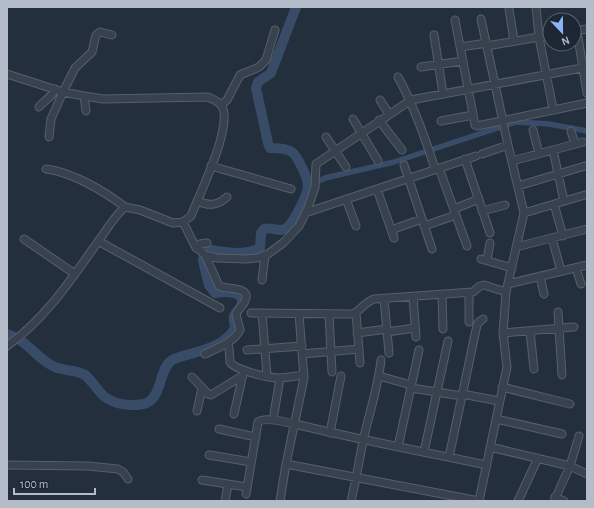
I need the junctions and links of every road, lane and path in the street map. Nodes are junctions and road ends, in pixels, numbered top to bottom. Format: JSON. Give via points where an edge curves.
{"nodes":[{"id":1,"x":536,"y":7,"type":"edge"},
{"id":2,"x":509,"y":10,"type":"dead end"},
{"id":3,"x":481,"y":19,"type":"dead end"},
{"id":4,"x":455,"y":20,"type":"dead end"},
{"id":5,"x":275,"y":30,"type":"dead end"},
{"id":6,"x":112,"y":35,"type":"dead end"},
{"id":7,"x":434,"y":35,"type":"dead end"},
{"id":8,"x":540,"y":37,"type":"junction"},
{"id":9,"x":514,"y":42,"type":"junction"},
{"id":10,"x":487,"y":44,"type":"junction"},
{"id":11,"x":460,"y":47,"type":"junction"},
{"id":12,"x":581,"y":52,"type":"edge"},
{"id":13,"x":463,"y":61,"type":"junction"},
{"id":14,"x":438,"y":65,"type":"junction"},
{"id":15,"x":421,"y":67,"type":"dead end"},
{"id":16,"x":585,"y":68,"type":"edge"},
{"id":17,"x":7,"y":74,"type":"edge"},
{"id":18,"x":547,"y":75,"type":"junction"},
{"id":19,"x":398,"y":77,"type":"dead end"},
{"id":20,"x":494,"y":85,"type":"junction"},
{"id":21,"x":55,"y":89,"type":"junction"},
{"id":22,"x":468,"y":90,"type":"junction"},
{"id":23,"x":63,"y":92,"type":"junction"},
{"id":24,"x":587,"y":93,"type":"edge"},
{"id":25,"x":443,"y":94,"type":"junction"},
{"id":26,"x":84,"y":96,"type":"junction"},
{"id":27,"x":380,"y":100,"type":"dead end"},
{"id":28,"x":411,"y":100,"type":"junction"},
{"id":29,"x":587,"y":103,"type":"edge"},
{"id":30,"x":221,"y":105,"type":"junction"},
{"id":31,"x":39,"y":108,"type":"dead end"},
{"id":32,"x":553,"y":109,"type":"junction"},
{"id":33,"x":86,"y":111,"type":"dead end"},
{"id":34,"x":389,"y":114,"type":"junction"},
{"id":35,"x":473,"y":115,"type":"junction"},
{"id":36,"x":353,"y":119,"type":"dead end"},
{"id":37,"x":379,"y":120,"type":"junction"},
{"id":38,"x":441,"y":121,"type":"dead end"},
{"id":39,"x":503,"y":125,"type":"junction"},
{"id":40,"x":533,"y":130,"type":"dead end"},
{"id":41,"x":571,"y":131,"type":"dead end"},
{"id":42,"x":361,"y":133,"type":"junction"},
{"id":43,"x":49,"y":137,"type":"dead end"},
{"id":44,"x":326,"y":137,"type":"dead end"},
{"id":45,"x":584,"y":142,"type":"dead end"},
{"id":46,"x":575,"y":144,"type":"junction"},
{"id":47,"x":508,"y":145,"type":"junction"},
{"id":48,"x":336,"y":150,"type":"junction"},
{"id":49,"x":402,"y":150,"type":"dead end"},
{"id":50,"x":553,"y":150,"type":"junction"},
{"id":51,"x":539,"y":154,"type":"junction"},
{"id":52,"x":465,"y":159,"type":"junction"},
{"id":53,"x":378,"y":161,"type":"dead end"},
{"id":54,"x":512,"y":161,"type":"junction"},
{"id":55,"x":404,"y":165,"type":"dead end"},
{"id":56,"x":211,"y":166,"type":"junction"},
{"id":57,"x":585,"y":166,"type":"dead end"},
{"id":58,"x":346,"y":167,"type":"dead end"},
{"id":59,"x":437,"y":168,"type":"junction"},
{"id":60,"x":46,"y":169,"type":"dead end"},
{"id":61,"x":559,"y":174,"type":"junction"},
{"id":62,"x":408,"y":178,"type":"junction"},
{"id":63,"x":518,"y":186,"type":"junction"},
{"id":64,"x":377,"y":188,"type":"junction"},
{"id":65,"x":291,"y":189,"type":"dead end"},
{"id":66,"x":585,"y":195,"type":"dead end"},
{"id":67,"x":227,"y":197,"type":"dead end"},
{"id":68,"x":346,"y":199,"type":"junction"},
{"id":69,"x":478,"y":199,"type":"junction"},
{"id":70,"x":197,"y":201,"type":"junction"},
{"id":71,"x":564,"y":201,"type":"junction"},
{"id":72,"x":554,"y":204,"type":"junction"},
{"id":73,"x":505,"y":205,"type":"dead end"},
{"id":74,"x":125,"y":206,"type":"junction"},
{"id":75,"x":482,"y":211,"type":"junction"},
{"id":76,"x":455,"y":212,"type":"junction"},
{"id":77,"x":305,"y":213,"type":"junction"},
{"id":78,"x":524,"y":213,"type":"junction"},
{"id":79,"x":422,"y":219,"type":"junction"},
{"id":80,"x":183,"y":222,"type":"junction"},
{"id":81,"x":356,"y":226,"type":"dead end"},
{"id":82,"x":424,"y":226,"type":"junction"},
{"id":83,"x":587,"y":229,"type":"edge"},
{"id":84,"x":391,"y":230,"type":"junction"},
{"id":85,"x":490,"y":233,"type":"dead end"},
{"id":86,"x":563,"y":236,"type":"junction"},
{"id":87,"x":394,"y":238,"type":"dead end"},
{"id":88,"x":552,"y":238,"type":"junction"},
{"id":89,"x":24,"y":239,"type":"dead end"},
{"id":90,"x":98,"y":241,"type":"junction"},
{"id":91,"x":207,"y":243,"type":"dead end"},
{"id":92,"x":490,"y":243,"type":"dead end"},
{"id":93,"x":467,"y":246,"type":"dead end"},
{"id":94,"x":516,"y":247,"type":"junction"},
{"id":95,"x":196,"y":248,"type":"junction"},
{"id":96,"x":432,"y":249,"type":"dead end"},
{"id":97,"x":205,"y":255,"type":"junction"},
{"id":98,"x":264,"y":255,"type":"junction"},
{"id":99,"x":587,"y":265,"type":"edge"},
{"id":100,"x":512,"y":268,"type":"junction"},
{"id":101,"x":576,"y":268,"type":"junction"},
{"id":102,"x":561,"y":271,"type":"junction"},
{"id":103,"x":75,"y":274,"type":"junction"},
{"id":104,"x":540,"y":276,"type":"junction"},
{"id":105,"x":262,"y":280,"type":"dead end"},
{"id":106,"x":581,"y":284,"type":"dead end"},
{"id":107,"x":507,"y":288,"type":"junction"},
{"id":108,"x":468,"y":293,"type":"junction"},
{"id":109,"x":544,"y":294,"type":"dead end"},
{"id":110,"x":442,"y":295,"type":"junction"},
{"id":111,"x":413,"y":297,"type":"junction"},
{"id":112,"x":384,"y":298,"type":"junction"},
{"id":113,"x":220,"y":308,"type":"dead end"},
{"id":114,"x":558,"y":312,"type":"dead end"},
{"id":115,"x":251,"y":313,"type":"dead end"},
{"id":116,"x":262,"y":313,"type":"junction"},
{"id":117,"x":356,"y":313,"type":"junction"},
{"id":118,"x":299,"y":314,"type":"junction"},
{"id":119,"x":329,"y":314,"type":"junction"},
{"id":120,"x":483,"y":319,"type":"dead end"},
{"id":121,"x":469,"y":322,"type":"dead end"},
{"id":122,"x":574,"y":327,"type":"dead end"},
{"id":123,"x":415,"y":328,"type":"junction"},
{"id":124,"x":559,"y":328,"type":"junction"},
{"id":125,"x":387,"y":330,"type":"junction"},
{"id":126,"x":443,"y":330,"type":"dead end"},
{"id":127,"x":530,"y":331,"type":"junction"},
{"id":128,"x":357,"y":332,"type":"junction"},
{"id":129,"x":503,"y":333,"type":"junction"},
{"id":130,"x":416,"y":338,"type":"dead end"},
{"id":131,"x":448,"y":341,"type":"dead end"},
{"id":132,"x":10,"y":344,"type":"edge"},
{"id":133,"x":302,"y":346,"type":"junction"},
{"id":134,"x":229,"y":347,"type":"dead end"},
{"id":135,"x":265,"y":348,"type":"junction"},
{"id":136,"x":358,"y":349,"type":"junction"},
{"id":137,"x":247,"y":350,"type":"dead end"},
{"id":138,"x":419,"y":350,"type":"dead end"},
{"id":139,"x":331,"y":352,"type":"junction"},
{"id":140,"x":389,"y":353,"type":"dead end"},
{"id":141,"x":205,"y":354,"type":"dead end"},
{"id":142,"x":302,"y":354,"type":"junction"},
{"id":143,"x":381,"y":360,"type":"dead end"},
{"id":144,"x":360,"y":363,"type":"dead end"},
{"id":145,"x":534,"y":368,"type":"dead end"},
{"id":146,"x":332,"y":372,"type":"dead end"},
{"id":147,"x":243,"y":373,"type":"junction"},
{"id":148,"x":304,"y":375,"type":"junction"},
{"id":149,"x":562,"y":375,"type":"dead end"},
{"id":150,"x":267,"y":376,"type":"junction"},
{"id":151,"x":341,"y":376,"type":"dead end"},
{"id":152,"x":379,"y":376,"type":"junction"},
{"id":153,"x":192,"y":377,"type":"dead end"},
{"id":154,"x":280,"y":378,"type":"junction"},
{"id":155,"x":411,"y":386,"type":"junction"},
{"id":156,"x":502,"y":387,"type":"junction"},
{"id":157,"x":202,"y":388,"type":"junction"},
{"id":158,"x":437,"y":392,"type":"junction"},
{"id":159,"x":462,"y":395,"type":"junction"},
{"id":160,"x":499,"y":401,"type":"junction"},
{"id":161,"x":570,"y":404,"type":"dead end"},
{"id":162,"x":197,"y":411,"type":"dead end"},
{"id":163,"x":234,"y":414,"type":"dead end"},
{"id":164,"x":274,"y":414,"type":"dead end"},
{"id":165,"x":496,"y":419,"type":"junction"},
{"id":166,"x":294,"y":424,"type":"junction"},
{"id":167,"x":219,"y":429,"type":"dead end"},
{"id":168,"x":330,"y":432,"type":"junction"},
{"id":169,"x":562,"y":434,"type":"dead end"},
{"id":170,"x":578,"y":436,"type":"dead end"},
{"id":171,"x":256,"y":437,"type":"junction"},
{"id":172,"x":363,"y":440,"type":"junction"},
{"id":173,"x":398,"y":447,"type":"junction"},
{"id":174,"x":490,"y":447,"type":"junction"},
{"id":175,"x":424,"y":452,"type":"junction"},
{"id":176,"x":209,"y":455,"type":"dead end"},
{"id":177,"x":450,"y":457,"type":"junction"},
{"id":178,"x":538,"y":458,"type":"junction"},
{"id":179,"x":251,"y":462,"type":"junction"},
{"id":180,"x":286,"y":464,"type":"junction"},
{"id":181,"x":7,"y":465,"type":"edge"},
{"id":182,"x":487,"y":465,"type":"junction"},
{"id":183,"x":570,"y":466,"type":"junction"},
{"id":184,"x":587,"y":474,"type":"edge"},
{"id":185,"x":357,"y":476,"type":"junction"},
{"id":186,"x":128,"y":479,"type":"dead end"},
{"id":187,"x":202,"y":480,"type":"dead end"},
{"id":188,"x":228,"y":484,"type":"junction"},
{"id":189,"x":554,"y":499,"type":"edge"},
{"id":190,"x":225,"y":501,"type":"edge"},
{"id":191,"x":280,"y":501,"type":"edge"},
{"id":192,"x":351,"y":501,"type":"edge"},
{"id":193,"x":479,"y":501,"type":"edge"},
{"id":194,"x":518,"y":501,"type":"edge"},
{"id":195,"x":564,"y":501,"type":"edge"}],
"edges":[{"from":1,"to":8,"type":"street"},
{"from":2,"to":9,"type":"street"},
{"from":3,"to":10,"type":"street"},
{"from":4,"to":11,"type":"street"},
{"from":5,"to":30,"type":"street","via":[[266,60],[259,67],[240,75]]},
{"from":6,"to":23,"type":"street","via":[[100,32],[96,35],[92,52],[75,68]]},
{"from":7,"to":14,"type":"street"},
{"from":8,"to":9,"type":"street"},
{"from":8,"to":18,"type":"street"},
{"from":9,"to":10,"type":"street"},
{"from":10,"to":11,"type":"street"},
{"from":10,"to":20,"type":"street"},
{"from":11,"to":13,"type":"street"},
{"from":12,"to":16,"type":"street"},
{"from":13,"to":14,"type":"street"},
{"from":13,"to":22,"type":"street"},
{"from":14,"to":15,"type":"street"},
{"from":14,"to":25,"type":"street"},
{"from":16,"to":18,"type":"street"},
{"from":16,"to":24,"type":"street"},
{"from":17,"to":21,"type":"street"},
{"from":18,"to":20,"type":"street"},
{"from":18,"to":32,"type":"street"},
{"from":19,"to":28,"type":"street"},
{"from":20,"to":22,"type":"street"},
{"from":20,"to":39,"type":"street"},
{"from":21,"to":23,"type":"street"},
{"from":21,"to":31,"type":"street","via":[[54,94]]},
{"from":22,"to":25,"type":"street"},
{"from":22,"to":35,"type":"street"},
{"from":23,"to":26,"type":"street"},
{"from":23,"to":43,"type":"street","via":[[51,119]]},
{"from":25,"to":28,"type":"street"},
{"from":26,"to":30,"type":"street","via":[[117,99],[208,97]]},
{"from":26,"to":33,"type":"street"},
{"from":27,"to":34,"type":"street"},
{"from":28,"to":34,"type":"street"},
{"from":28,"to":59,"type":"street"},
{"from":29,"to":32,"type":"street"},
{"from":30,"to":56,"type":"street","via":[[225,123]]},
{"from":32,"to":39,"type":"street"},
{"from":34,"to":37,"type":"street"},
{"from":35,"to":38,"type":"street"},
{"from":35,"to":39,"type":"street","via":[[477,126]]},
{"from":36,"to":42,"type":"street"},
{"from":37,"to":42,"type":"street"},
{"from":37,"to":49,"type":"street"},
{"from":39,"to":47,"type":"street"},
{"from":40,"to":51,"type":"street"},
{"from":41,"to":46,"type":"street"},
{"from":42,"to":48,"type":"street"},
{"from":42,"to":53,"type":"street"},
{"from":44,"to":48,"type":"street"},
{"from":45,"to":46,"type":"street"},
{"from":46,"to":50,"type":"street"},
{"from":47,"to":52,"type":"street"},
{"from":47,"to":54,"type":"street"},
{"from":48,"to":58,"type":"street"},
{"from":48,"to":77,"type":"street","via":[[316,164],[315,187]]},
{"from":50,"to":51,"type":"street"},
{"from":50,"to":61,"type":"street"},
{"from":51,"to":54,"type":"street"},
{"from":52,"to":59,"type":"street"},
{"from":52,"to":69,"type":"street"},
{"from":54,"to":63,"type":"street"},
{"from":55,"to":62,"type":"street"},
{"from":56,"to":65,"type":"street"},
{"from":56,"to":70,"type":"street"},
{"from":57,"to":61,"type":"street"},
{"from":59,"to":62,"type":"street"},
{"from":59,"to":76,"type":"street"},
{"from":60,"to":74,"type":"street","via":[[87,183]]},
{"from":61,"to":63,"type":"street"},
{"from":61,"to":71,"type":"street"},
{"from":62,"to":64,"type":"street"},
{"from":62,"to":79,"type":"street"},
{"from":63,"to":78,"type":"street"},
{"from":64,"to":68,"type":"street"},
{"from":64,"to":84,"type":"street"},
{"from":66,"to":71,"type":"street"},
{"from":67,"to":70,"type":"street","via":[[214,205]]},
{"from":68,"to":77,"type":"street"},
{"from":68,"to":81,"type":"street"},
{"from":69,"to":75,"type":"street"},
{"from":69,"to":76,"type":"street"},
{"from":70,"to":80,"type":"street","via":[[191,216]]},
{"from":71,"to":72,"type":"street"},
{"from":72,"to":78,"type":"street"},
{"from":72,"to":86,"type":"street"},
{"from":73,"to":75,"type":"street"},
{"from":74,"to":80,"type":"street","via":[[173,222]]},
{"from":74,"to":90,"type":"street"},
{"from":75,"to":85,"type":"street"},
{"from":76,"to":82,"type":"street"},
{"from":76,"to":93,"type":"street"},
{"from":77,"to":98,"type":"street","via":[[299,226],[283,243]]},
{"from":78,"to":94,"type":"street"},
{"from":79,"to":82,"type":"street"},
{"from":79,"to":84,"type":"street"},
{"from":80,"to":95,"type":"street"},
{"from":82,"to":96,"type":"street"},
{"from":83,"to":86,"type":"street"},
{"from":84,"to":87,"type":"street"},
{"from":86,"to":88,"type":"street"},
{"from":88,"to":94,"type":"street"},
{"from":88,"to":102,"type":"street"},
{"from":89,"to":103,"type":"street"},
{"from":90,"to":103,"type":"street"},
{"from":90,"to":113,"type":"street"},
{"from":91,"to":95,"type":"street"},
{"from":92,"to":100,"type":"street","via":[[484,260]]},
{"from":94,"to":100,"type":"street"},
{"from":95,"to":97,"type":"street"},
{"from":97,"to":98,"type":"street","via":[[246,259]]},
{"from":97,"to":141,"type":"street","via":[[219,286],[242,289],[246,297],[236,314],[240,330],[238,334],[229,342]]},
{"from":98,"to":105,"type":"street"},
{"from":99,"to":101,"type":"street"},
{"from":100,"to":107,"type":"street"},
{"from":101,"to":102,"type":"street"},
{"from":101,"to":106,"type":"street"},
{"from":102,"to":104,"type":"street"},
{"from":103,"to":132,"type":"street","via":[[26,332]]},
{"from":104,"to":107,"type":"street"},
{"from":104,"to":109,"type":"street"},
{"from":107,"to":108,"type":"street","via":[[484,285]]},
{"from":107,"to":129,"type":"street"},
{"from":108,"to":110,"type":"street"},
{"from":108,"to":121,"type":"street"},
{"from":110,"to":111,"type":"street"},
{"from":110,"to":126,"type":"street"},
{"from":111,"to":112,"type":"street"},
{"from":111,"to":123,"type":"street"},
{"from":112,"to":117,"type":"street","via":[[369,301]]},
{"from":112,"to":125,"type":"street"},
{"from":114,"to":124,"type":"street"},
{"from":115,"to":116,"type":"street"},
{"from":116,"to":118,"type":"street"},
{"from":116,"to":135,"type":"street"},
{"from":117,"to":119,"type":"street"},
{"from":117,"to":128,"type":"street"},
{"from":118,"to":119,"type":"street"},
{"from":118,"to":133,"type":"street"},
{"from":119,"to":139,"type":"street"},
{"from":120,"to":159,"type":"street","via":[[478,325]]},
{"from":122,"to":124,"type":"street"},
{"from":123,"to":125,"type":"street"},
{"from":123,"to":130,"type":"street"},
{"from":124,"to":127,"type":"street"},
{"from":124,"to":149,"type":"street"},
{"from":125,"to":128,"type":"street"},
{"from":125,"to":140,"type":"street"},
{"from":127,"to":129,"type":"street"},
{"from":127,"to":145,"type":"street"},
{"from":128,"to":136,"type":"street"},
{"from":129,"to":156,"type":"street","via":[[507,364]]},
{"from":131,"to":158,"type":"street"},
{"from":133,"to":135,"type":"street"},
{"from":133,"to":142,"type":"street"},
{"from":134,"to":147,"type":"street","via":[[230,362]]},
{"from":135,"to":137,"type":"street"},
{"from":135,"to":150,"type":"street"},
{"from":136,"to":139,"type":"street"},
{"from":136,"to":144,"type":"street"},
{"from":138,"to":155,"type":"street"},
{"from":139,"to":142,"type":"street"},
{"from":139,"to":146,"type":"street"},
{"from":142,"to":148,"type":"street"},
{"from":143,"to":152,"type":"street"},
{"from":147,"to":150,"type":"street"},
{"from":147,"to":157,"type":"street","via":[[211,395]]},
{"from":147,"to":163,"type":"street"},
{"from":148,"to":154,"type":"street"},
{"from":148,"to":166,"type":"street"},
{"from":150,"to":154,"type":"street"},
{"from":151,"to":168,"type":"street"},
{"from":152,"to":155,"type":"street"},
{"from":152,"to":172,"type":"street"},
{"from":153,"to":157,"type":"street"},
{"from":154,"to":164,"type":"street"},
{"from":155,"to":158,"type":"street"},
{"from":155,"to":173,"type":"street"},
{"from":156,"to":160,"type":"street"},
{"from":156,"to":161,"type":"street"},
{"from":157,"to":162,"type":"street"},
{"from":158,"to":159,"type":"street"},
{"from":158,"to":175,"type":"street"},
{"from":159,"to":160,"type":"street"},
{"from":159,"to":177,"type":"street"},
{"from":160,"to":165,"type":"street"},
{"from":165,"to":169,"type":"street"},
{"from":165,"to":174,"type":"street"},
{"from":166,"to":168,"type":"street"},
{"from":166,"to":171,"type":"street","via":[[260,420]]},
{"from":166,"to":180,"type":"street"},
{"from":167,"to":171,"type":"street"},
{"from":168,"to":172,"type":"street"},
{"from":170,"to":183,"type":"street"},
{"from":171,"to":179,"type":"street"},
{"from":172,"to":173,"type":"street"},
{"from":172,"to":185,"type":"street"},
{"from":173,"to":175,"type":"street"},
{"from":174,"to":178,"type":"street"},
{"from":174,"to":182,"type":"street"},
{"from":175,"to":177,"type":"street"},
{"from":176,"to":179,"type":"street"},
{"from":177,"to":182,"type":"street"},
{"from":178,"to":183,"type":"street"},
{"from":178,"to":194,"type":"street"},
{"from":179,"to":188,"type":"street","via":[[247,491]]},
{"from":180,"to":185,"type":"street"},
{"from":180,"to":191,"type":"street"},
{"from":181,"to":186,"type":"street","via":[[118,469]]},
{"from":182,"to":193,"type":"street"},
{"from":183,"to":184,"type":"street"},
{"from":183,"to":189,"type":"street"},
{"from":185,"to":192,"type":"street"},
{"from":185,"to":193,"type":"street"},
{"from":187,"to":188,"type":"street"},
{"from":188,"to":190,"type":"street"},
{"from":189,"to":195,"type":"street"}]}
